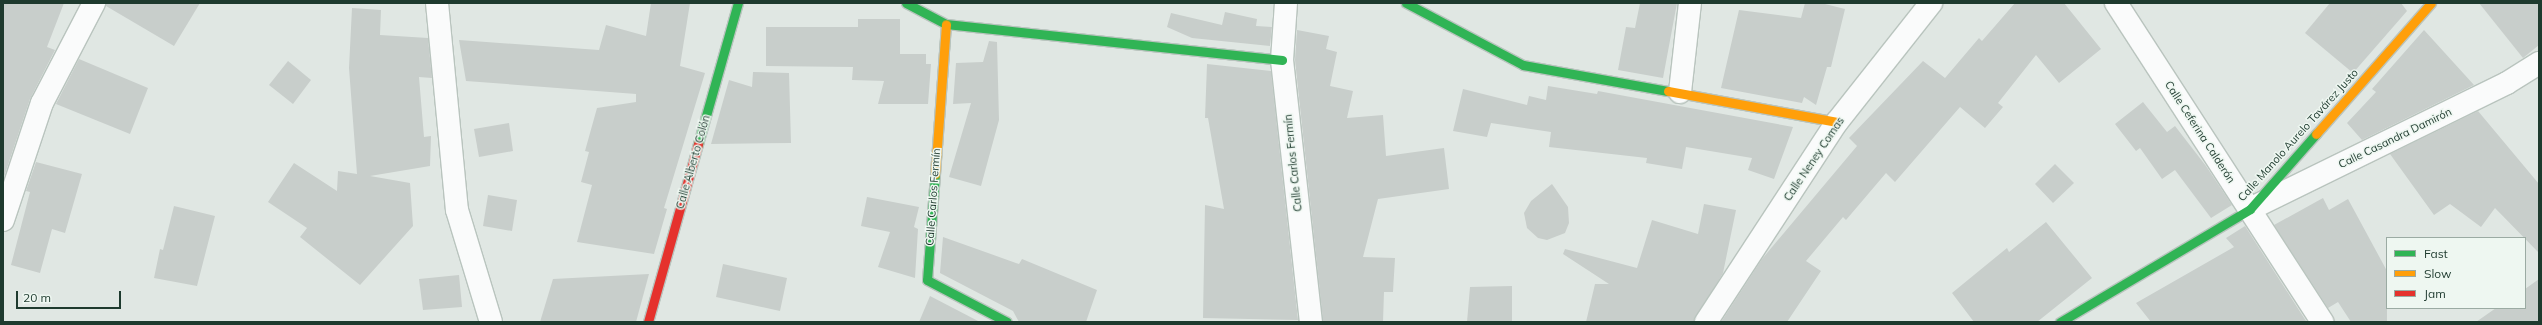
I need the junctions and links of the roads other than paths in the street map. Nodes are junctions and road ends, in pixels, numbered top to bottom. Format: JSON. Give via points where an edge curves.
{"nodes":[{"id":1,"x":94,"y":3,"type":"edge"},
{"id":2,"x":437,"y":3,"type":"edge"},
{"id":3,"x":738,"y":3,"type":"edge"},
{"id":4,"x":906,"y":3,"type":"edge"},
{"id":5,"x":1286,"y":3,"type":"edge"},
{"id":6,"x":1406,"y":3,"type":"edge"},
{"id":7,"x":1690,"y":3,"type":"edge"},
{"id":8,"x":1931,"y":3,"type":"edge"},
{"id":9,"x":2116,"y":3,"type":"edge"},
{"id":10,"x":2431,"y":3,"type":"edge"},
{"id":11,"x":946,"y":24,"type":"junction"},
{"id":12,"x":1282,"y":60,"type":"junction"},
{"id":13,"x":2539,"y":63,"type":"edge"},
{"id":14,"x":1680,"y":92,"type":"junction"},
{"id":15,"x":1837,"y":122,"type":"junction"},
{"id":16,"x":2250,"y":209,"type":"junction"},
{"id":17,"x":3,"y":220,"type":"edge"},
{"id":18,"x":491,"y":322,"type":"edge"},
{"id":19,"x":648,"y":322,"type":"edge"},
{"id":20,"x":1007,"y":322,"type":"edge"},
{"id":21,"x":1311,"y":322,"type":"edge"},
{"id":22,"x":1706,"y":322,"type":"edge"},
{"id":23,"x":2060,"y":322,"type":"edge"},
{"id":24,"x":2322,"y":322,"type":"edge"}],
"edges":[{"from":1,"to":17,"type":"street","via":[[42,103]]},
{"from":2,"to":18,"type":"street","via":[[457,210]]},
{"from":3,"to":19,"type":"street","name":"Calle Alberto Colón"},
{"from":4,"to":11,"type":"street"},
{"from":5,"to":12,"type":"street","name":"Calle Carlos Fermín"},
{"from":6,"to":14,"type":"street","via":[[1523,65]]},
{"from":7,"to":14,"type":"street"},
{"from":8,"to":15,"type":"street","name":"Calle Neney Comas"},
{"from":9,"to":16,"type":"street","name":"Calle Ceferina Calderón"},
{"from":10,"to":16,"type":"street","name":"Calle Manolo Aurelo Tavárez Justo"},
{"from":11,"to":12,"type":"street"},
{"from":11,"to":20,"type":"street","name":"Calle Carlos Fermín","via":[[927,280]]},
{"from":12,"to":21,"type":"street","name":"Calle Carlos Fermín"},
{"from":13,"to":16,"type":"street","name":"Calle Casandra Damirón","via":[[2507,83]]},
{"from":14,"to":15,"type":"street"},
{"from":15,"to":22,"type":"street","name":"Calle Neney Comas"},
{"from":16,"to":23,"type":"street","name":"Calle Manolo Aurelo Tavárez Justo"},
{"from":16,"to":24,"type":"street","name":"Calle Ceferina Calderón"}]}
